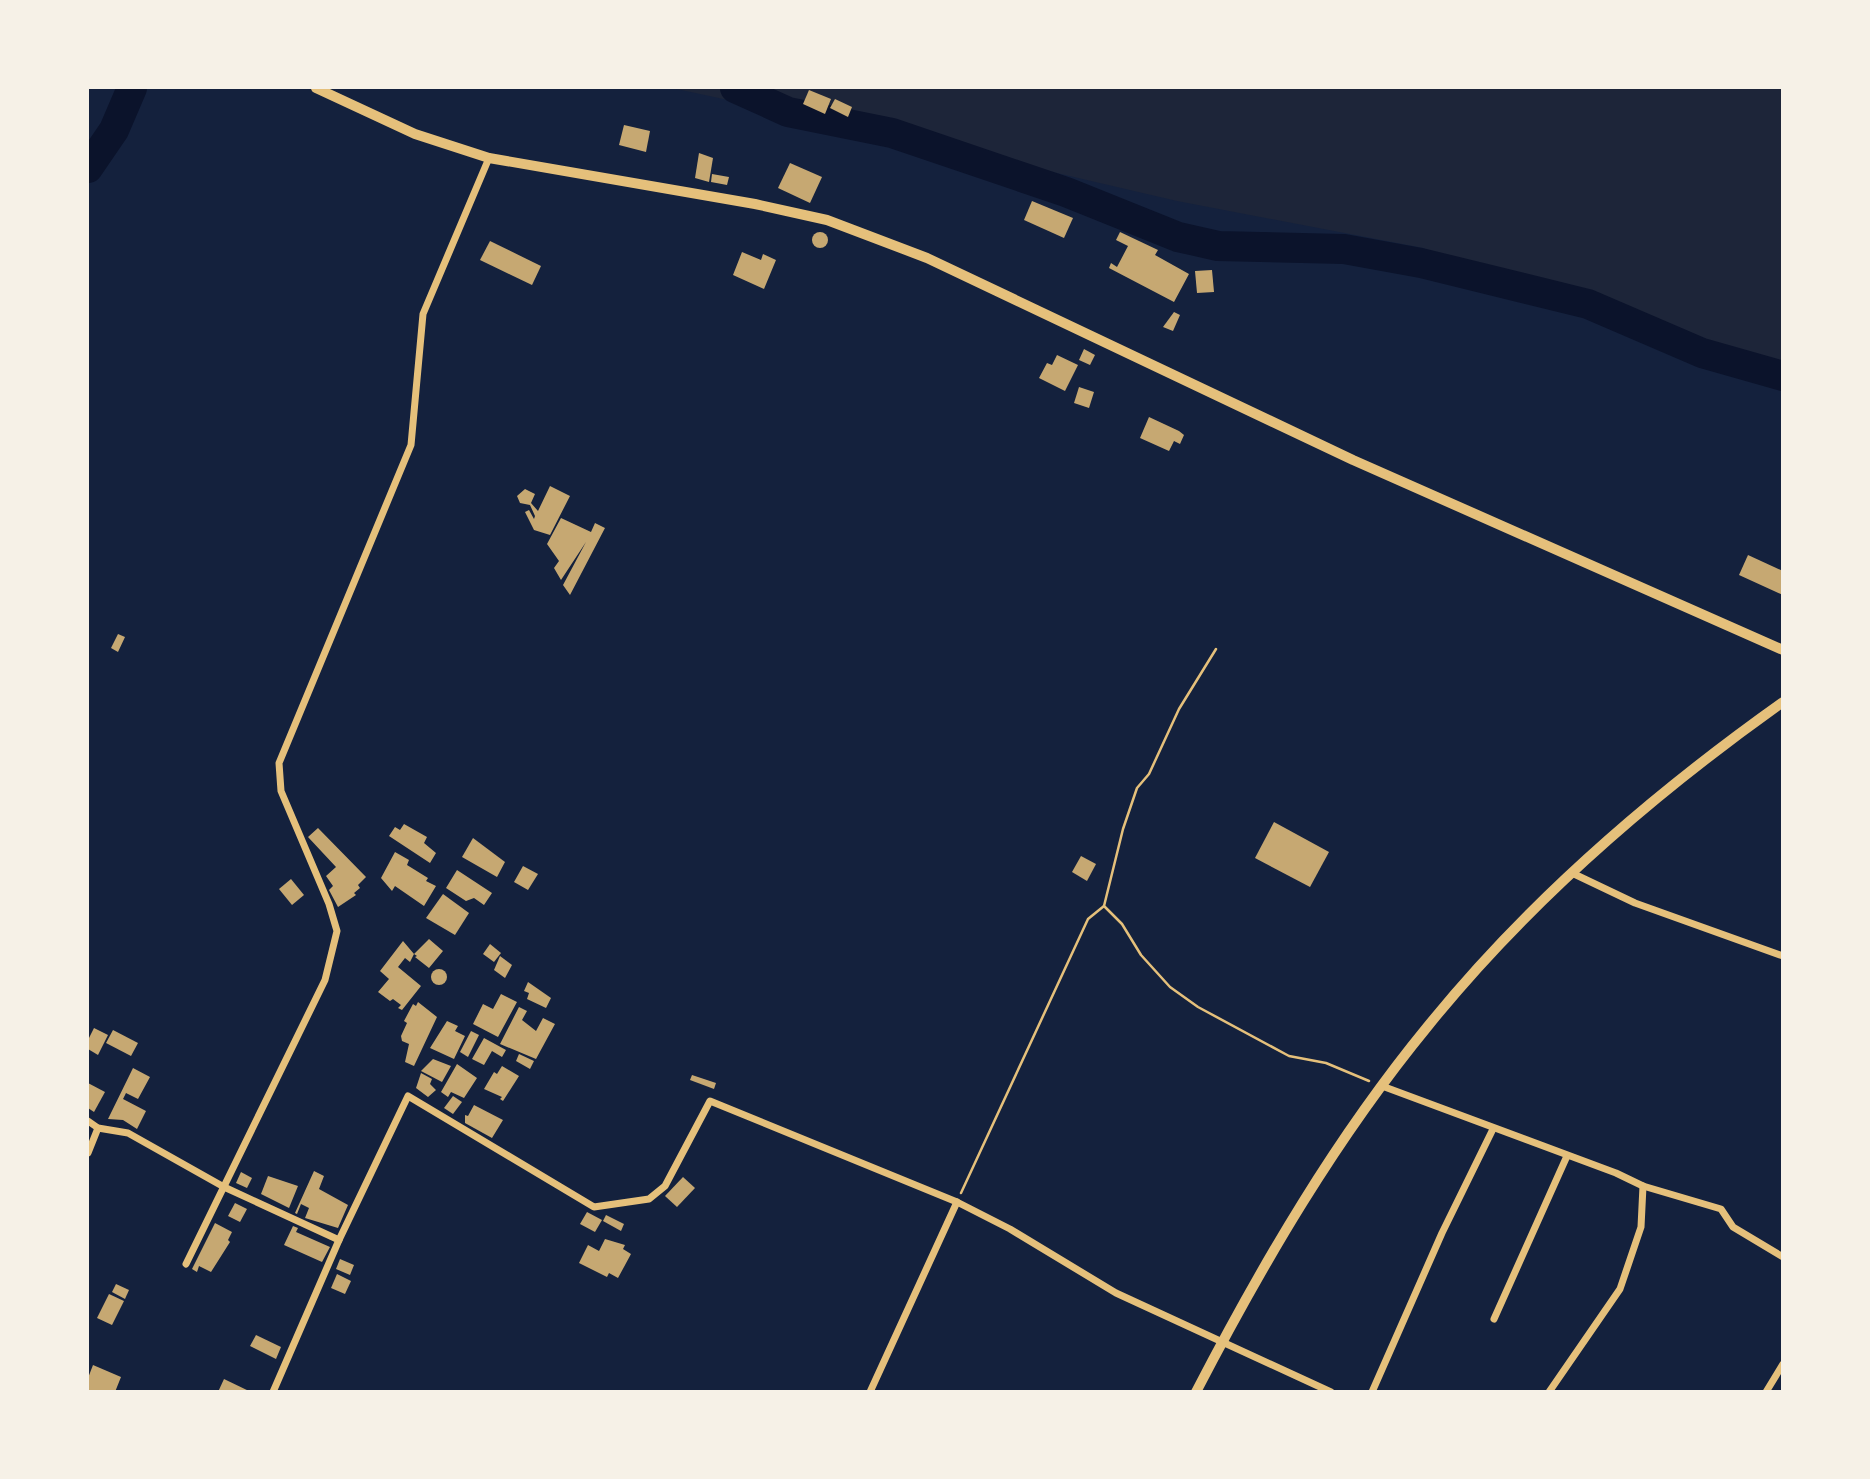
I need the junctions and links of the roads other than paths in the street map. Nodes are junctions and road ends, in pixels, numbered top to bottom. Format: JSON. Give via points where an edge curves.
{"nodes":[{"id":1,"x":316,"y":88,"type":"edge"},
{"id":2,"x":489,"y":158,"type":"junction"},
{"id":3,"x":1783,"y":650,"type":"edge"},
{"id":4,"x":1783,"y":702,"type":"edge"},
{"id":5,"x":1572,"y":873,"type":"junction"},
{"id":6,"x":1783,"y":956,"type":"edge"},
{"id":7,"x":1382,"y":1086,"type":"junction"},
{"id":8,"x":88,"y":1121,"type":"edge"},
{"id":9,"x":98,"y":1128,"type":"junction"},
{"id":10,"x":1493,"y":1129,"type":"junction"},
{"id":11,"x":88,"y":1153,"type":"edge"},
{"id":12,"x":1567,"y":1156,"type":"junction"},
{"id":13,"x":1643,"y":1186,"type":"junction"},
{"id":14,"x":224,"y":1187,"type":"junction"},
{"id":15,"x":957,"y":1202,"type":"junction"},
{"id":16,"x":339,"y":1240,"type":"junction"},
{"id":17,"x":1783,"y":1257,"type":"edge"},
{"id":18,"x":186,"y":1264,"type":"dead end"},
{"id":19,"x":1494,"y":1319,"type":"dead end"},
{"id":20,"x":1221,"y":1344,"type":"junction"},
{"id":21,"x":1783,"y":1364,"type":"edge"},
{"id":22,"x":273,"y":1391,"type":"edge"},
{"id":23,"x":870,"y":1391,"type":"edge"},
{"id":24,"x":1196,"y":1391,"type":"edge"},
{"id":25,"x":1331,"y":1391,"type":"edge"},
{"id":26,"x":1373,"y":1391,"type":"edge"},
{"id":27,"x":1549,"y":1391,"type":"edge"},
{"id":28,"x":1766,"y":1391,"type":"edge"}],
"edges":[{"from":1,"to":2,"type":"street","via":[[415,134]]},
{"from":2,"to":3,"type":"street","via":[[755,204],[827,220],[864,234],[927,258],[1353,460]]},
{"from":2,"to":14,"type":"street","via":[[423,314],[411,445],[279,763],[281,791],[337,931],[325,980]]},
{"from":4,"to":5,"type":"main road","via":[[1700,761]]},
{"from":5,"to":6,"type":"street","via":[[1635,903]]},
{"from":5,"to":7,"type":"main road","via":[[1493,953]]},
{"from":7,"to":10,"type":"street"},
{"from":7,"to":20,"type":"main road","via":[[1320,1174]]},
{"from":8,"to":9,"type":"street"},
{"from":9,"to":11,"type":"street"},
{"from":9,"to":14,"type":"street","via":[[128,1133]]},
{"from":10,"to":12,"type":"street"},
{"from":10,"to":26,"type":"street"},
{"from":12,"to":13,"type":"street"},
{"from":12,"to":19,"type":"street"},
{"from":13,"to":17,"type":"street","via":[[1721,1209],[1733,1227]]},
{"from":13,"to":27,"type":"street","via":[[1640,1227],[1620,1289]]},
{"from":14,"to":16,"type":"street"},
{"from":14,"to":18,"type":"street"},
{"from":15,"to":16,"type":"street","via":[[710,1101],[665,1186],[649,1199],[594,1207],[408,1096]]},
{"from":15,"to":20,"type":"street","via":[[1010,1228],[1116,1293]]},
{"from":15,"to":23,"type":"street"},
{"from":16,"to":22,"type":"street"},
{"from":20,"to":24,"type":"main road"},
{"from":20,"to":25,"type":"street"},
{"from":21,"to":28,"type":"street"}]}
